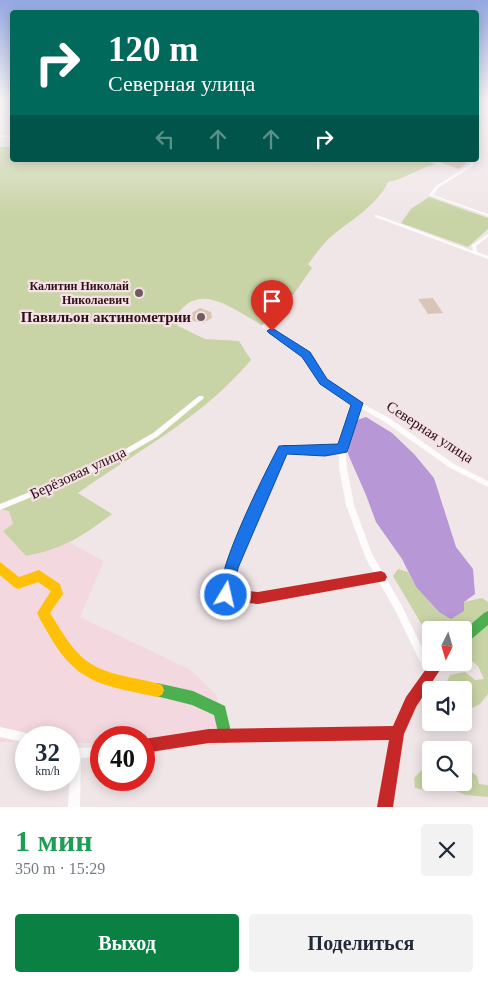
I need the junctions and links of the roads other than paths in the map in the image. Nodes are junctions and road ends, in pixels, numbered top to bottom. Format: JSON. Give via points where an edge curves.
{"nodes":[{"id":1,"x":472,"y":162,"type":"edge"},
{"id":2,"x":488,"y":215,"type":"edge"},
{"id":3,"x":376,"y":216,"type":"dead end"},
{"id":4,"x":488,"y":235,"type":"edge"},
{"id":5,"x":475,"y":252,"type":"junction"},
{"id":6,"x":488,"y":258,"type":"edge"},
{"id":7,"x":264,"y":326,"type":"dead end"},
{"id":8,"x":201,"y":398,"type":"dead end"},
{"id":9,"x":357,"y":403,"type":"junction"},
{"id":10,"x":342,"y":448,"type":"junction"},
{"id":11,"x":488,"y":484,"type":"edge"},
{"id":12,"x":0,"y":507,"type":"edge"},
{"id":13,"x":0,"y":568,"type":"edge"},
{"id":14,"x":381,"y":577,"type":"junction"},
{"id":15,"x":488,"y":617,"type":"edge"},
{"id":16,"x":472,"y":631,"type":"edge"},
{"id":17,"x":430,"y":673,"type":"joint"},
{"id":18,"x":0,"y":732,"type":"edge"},
{"id":19,"x":397,"y":733,"type":"junction"},
{"id":20,"x":15,"y":735,"type":"edge"},
{"id":21,"x":225,"y":736,"type":"junction"},
{"id":22,"x":155,"y":744,"type":"edge"},
{"id":23,"x":73,"y":791,"type":"edge"},
{"id":24,"x":74,"y":807,"type":"edge"},
{"id":25,"x":385,"y":807,"type":"edge"}],
"edges":[{"from":1,"to":2,"type":"street","via":[[430,195]]},
{"from":3,"to":5,"type":"street"},
{"from":4,"to":5,"type":"street","via":[[474,246]]},
{"from":5,"to":6,"type":"street"},
{"from":7,"to":9,"type":"street","name":"Северная улица","via":[[306,355],[323,382]]},
{"from":8,"to":12,"type":"street","name":"Берёзовая улица","via":[[155,434],[105,464]]},
{"from":9,"to":10,"type":"street"},
{"from":9,"to":11,"type":"street","name":"Северная улица","via":[[452,466]]},
{"from":10,"to":14,"type":"street","via":[[350,505],[360,536]]},
{"from":10,"to":14,"type":"street","via":[[325,451],[284,449],[231,568],[226,595],[258,598]]},
{"from":13,"to":21,"type":"street","via":[[18,583],[39,576],[56,588],[57,594],[43,613],[80,665],[106,678],[193,698],[220,711]]},
{"from":14,"to":17,"type":"street"},
{"from":15,"to":16,"type":"street"},
{"from":17,"to":19,"type":"street","via":[[411,702]]},
{"from":18,"to":20,"type":"street"},
{"from":19,"to":21,"type":"street"},
{"from":19,"to":25,"type":"street"},
{"from":21,"to":22,"type":"street"},
{"from":23,"to":24,"type":"street"}]}
